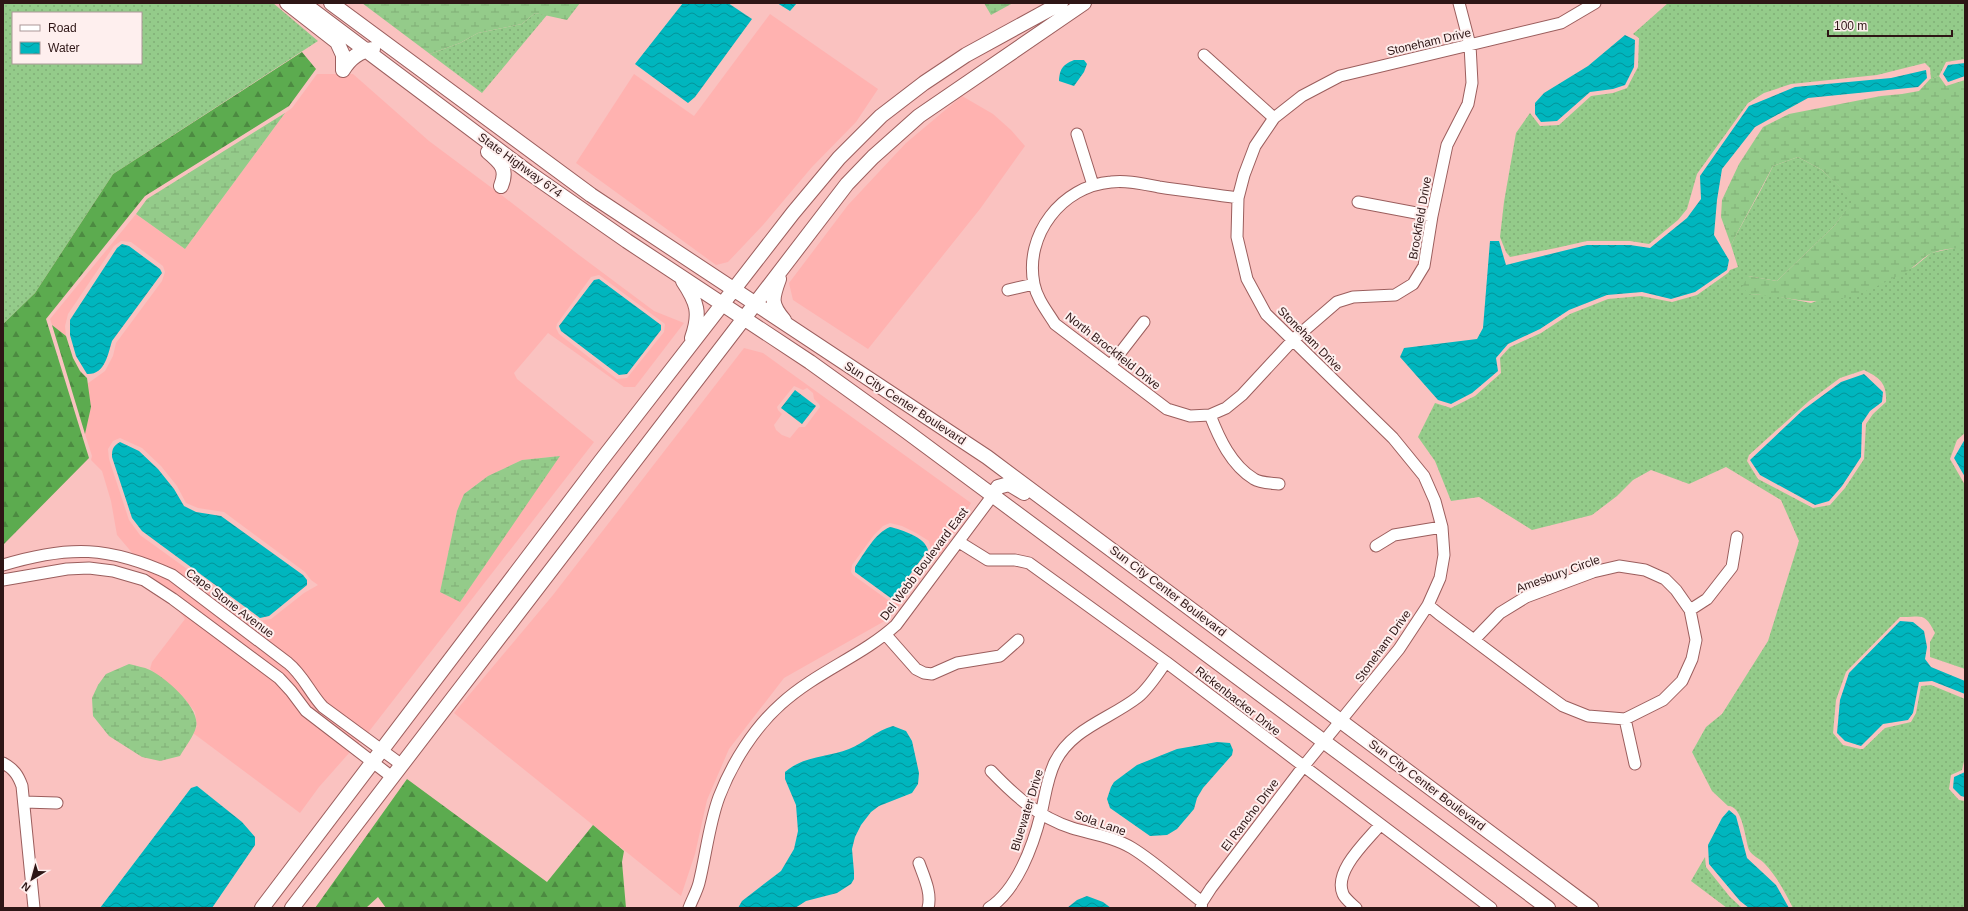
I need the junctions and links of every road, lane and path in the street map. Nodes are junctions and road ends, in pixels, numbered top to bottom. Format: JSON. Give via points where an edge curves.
{"nodes":[{"id":1,"x":287,"y":3,"type":"edge"},
{"id":2,"x":303,"y":3,"type":"edge"},
{"id":3,"x":332,"y":3,"type":"edge"},
{"id":4,"x":1061,"y":3,"type":"edge"},
{"id":5,"x":1084,"y":3,"type":"edge"},
{"id":6,"x":1459,"y":3,"type":"edge"},
{"id":7,"x":1595,"y":3,"type":"edge"},
{"id":8,"x":1470,"y":45,"type":"junction"},
{"id":9,"x":366,"y":50,"type":"junction"},
{"id":10,"x":1204,"y":56,"type":"dead end"},
{"id":11,"x":379,"y":60,"type":"junction"},
{"id":12,"x":344,"y":70,"type":"junction"},
{"id":13,"x":426,"y":96,"type":"junction"},
{"id":14,"x":1274,"y":118,"type":"junction"},
{"id":15,"x":498,"y":127,"type":"junction"},
{"id":16,"x":1077,"y":134,"type":"dead end"},
{"id":17,"x":531,"y":174,"type":"junction"},
{"id":18,"x":1093,"y":185,"type":"junction"},
{"id":19,"x":1238,"y":198,"type":"junction"},
{"id":20,"x":1358,"y":202,"type":"dead end"},
{"id":21,"x":1432,"y":216,"type":"junction"},
{"id":22,"x":784,"y":266,"type":"junction"},
{"id":23,"x":679,"y":276,"type":"junction"},
{"id":24,"x":1034,"y":284,"type":"junction"},
{"id":25,"x":1008,"y":290,"type":"dead end"},
{"id":26,"x":734,"y":291,"type":"junction"},
{"id":27,"x":755,"y":304,"type":"junction"},
{"id":28,"x":723,"y":305,"type":"junction"},
{"id":29,"x":744,"y":318,"type":"junction"},
{"id":30,"x":1144,"y":322,"type":"dead end"},
{"id":31,"x":791,"y":327,"type":"junction"},
{"id":32,"x":1293,"y":340,"type":"junction"},
{"id":33,"x":688,"y":348,"type":"junction"},
{"id":34,"x":1110,"y":366,"type":"junction"},
{"id":35,"x":1210,"y":415,"type":"junction"},
{"id":36,"x":1279,"y":484,"type":"dead end"},
{"id":37,"x":993,"y":495,"type":"junction"},
{"id":38,"x":1442,"y":527,"type":"junction"},
{"id":39,"x":1737,"y":537,"type":"dead end"},
{"id":40,"x":958,"y":542,"type":"junction"},
{"id":41,"x":1376,"y":546,"type":"dead end"},
{"id":42,"x":1124,"y":559,"type":"junction"},
{"id":43,"x":3,"y":565,"type":"edge"},
{"id":44,"x":3,"y":580,"type":"edge"},
{"id":45,"x":1428,"y":605,"type":"junction"},
{"id":46,"x":1690,"y":610,"type":"junction"},
{"id":47,"x":886,"y":635,"type":"junction"},
{"id":48,"x":1018,"y":640,"type":"dead end"},
{"id":49,"x":1474,"y":640,"type":"junction"},
{"id":50,"x":1166,"y":662,"type":"junction"},
{"id":51,"x":1625,"y":719,"type":"junction"},
{"id":52,"x":1342,"y":721,"type":"junction"},
{"id":53,"x":1324,"y":741,"type":"junction"},
{"id":54,"x":381,"y":750,"type":"junction"},
{"id":55,"x":372,"y":762,"type":"junction"},
{"id":56,"x":3,"y":763,"type":"edge"},
{"id":57,"x":1635,"y":764,"type":"dead end"},
{"id":58,"x":402,"y":765,"type":"junction"},
{"id":59,"x":1303,"y":767,"type":"junction"},
{"id":60,"x":991,"y":771,"type":"dead end"},
{"id":61,"x":392,"y":777,"type":"junction"},
{"id":62,"x":24,"y":802,"type":"junction"},
{"id":63,"x":57,"y":803,"type":"dead end"},
{"id":64,"x":1041,"y":815,"type":"junction"},
{"id":65,"x":1380,"y":824,"type":"junction"},
{"id":66,"x":919,"y":863,"type":"dead end"},
{"id":67,"x":1201,"y":905,"type":"edge"},
{"id":68,"x":34,"y":908,"type":"edge"},
{"id":69,"x":262,"y":908,"type":"edge"},
{"id":70,"x":292,"y":908,"type":"edge"},
{"id":71,"x":689,"y":908,"type":"edge"},
{"id":72,"x":928,"y":908,"type":"edge"},
{"id":73,"x":989,"y":908,"type":"edge"},
{"id":74,"x":1356,"y":908,"type":"edge"},
{"id":75,"x":1491,"y":908,"type":"edge"},
{"id":76,"x":1548,"y":908,"type":"edge"},
{"id":77,"x":1591,"y":908,"type":"edge"}],
"edges":[{"from":1,"to":12,"type":"main road","via":[[338,42],[343,55]]},
{"from":2,"to":9,"type":"main road","name":"State Highway 674"},
{"from":3,"to":15,"type":"main road","name":"State Highway 674"},
{"from":4,"to":26,"type":"main road","via":[[966,55],[881,116],[816,183]]},
{"from":5,"to":22,"type":"main road","via":[[962,85],[897,134],[847,184]]},
{"from":6,"to":8,"type":"street","name":"Brockfield Drive"},
{"from":7,"to":8,"type":"street","name":"Stoneham Drive","via":[[1561,23]]},
{"from":8,"to":14,"type":"street","name":"Stoneham Drive","via":[[1340,76],[1302,96]]},
{"from":8,"to":21,"type":"street","name":"Brockfield Drive","via":[[1472,83],[1468,104],[1447,145]]},
{"from":9,"to":11,"type":"main road","name":"State Highway 674"},
{"from":9,"to":12,"type":"main road","via":[[351,59]]},
{"from":9,"to":15,"type":"main road","via":[[376,50],[386,55],[474,118]]},
{"from":10,"to":14,"type":"street"},
{"from":11,"to":12,"type":"main road","via":[[364,59]]},
{"from":11,"to":13,"type":"main road","name":"State Highway 674"},
{"from":13,"to":17,"type":"main road","name":"State Highway 674"},
{"from":13,"to":17,"type":"main road","via":[[439,113],[502,164],[505,175],[501,186],[518,175]]},
{"from":14,"to":19,"type":"street","name":"Stoneham Drive","via":[[1255,146]]},
{"from":15,"to":26,"type":"main road","name":"State Highway 674","via":[[591,195]]},
{"from":16,"to":18,"type":"street"},
{"from":17,"to":23,"type":"main road","name":"State Highway 674"},
{"from":18,"to":19,"type":"street","name":"North Brockfield Drive","via":[[1125,182]]},
{"from":18,"to":24,"type":"street","name":"North Brockfield Drive","via":[[1065,200],[1045,222],[1034,244]]},
{"from":19,"to":32,"type":"street","name":"Stoneham Drive","via":[[1237,237],[1247,279],[1266,314]]},
{"from":20,"to":21,"type":"street"},
{"from":21,"to":32,"type":"street","name":"Brockfield Drive","via":[[1424,266],[1412,284],[1395,295],[1353,298],[1337,302]]},
{"from":22,"to":27,"type":"main road"},
{"from":22,"to":31,"type":"main road","via":[[773,303],[777,312]]},
{"from":23,"to":28,"type":"main road","name":"State Highway 674"},
{"from":23,"to":33,"type":"main road","via":[[693,296],[698,312]]},
{"from":24,"to":25,"type":"street"},
{"from":24,"to":34,"type":"street","name":"North Brockfield Drive","via":[[1043,306],[1056,324]]},
{"from":26,"to":27,"type":"main road","name":"Sun City Center Boulevard"},
{"from":26,"to":28,"type":"main road"},
{"from":27,"to":29,"type":"main road"},
{"from":27,"to":31,"type":"main road","name":"Sun City Center Boulevard"},
{"from":28,"to":29,"type":"main road","name":"State Highway 674"},
{"from":28,"to":33,"type":"main road"},
{"from":29,"to":37,"type":"main road","name":"Sun City Center Boulevard","via":[[810,362]]},
{"from":29,"to":58,"type":"main road"},
{"from":30,"to":34,"type":"street"},
{"from":31,"to":42,"type":"main road","name":"Sun City Center Boulevard","via":[[987,457]]},
{"from":32,"to":35,"type":"street","name":"North Brockfield Drive","via":[[1242,395],[1226,408]]},
{"from":32,"to":38,"type":"street","name":"Stoneham Drive","via":[[1393,438],[1413,462],[1424,476],[1435,501]]},
{"from":33,"to":54,"type":"main road"},
{"from":34,"to":35,"type":"street","name":"North Brockfield Drive","via":[[1167,409],[1190,416]]},
{"from":35,"to":36,"type":"street","via":[[1232,459],[1254,480]]},
{"from":37,"to":40,"type":"street","name":"Del Webb Boulevard East"},
{"from":37,"to":42,"type":"main road","via":[[998,487],[1008,484],[1022,491],[1098,547]]},
{"from":37,"to":53,"type":"main road","name":"Sun City Center Boulevard"},
{"from":38,"to":41,"type":"street","via":[[1394,535]]},
{"from":38,"to":45,"type":"street","name":"Stoneham Drive","via":[[1444,555],[1440,578]]},
{"from":39,"to":46,"type":"street","via":[[1732,567],[1708,599]]},
{"from":40,"to":47,"type":"street","name":"Del Webb Boulevard East"},
{"from":40,"to":50,"type":"street","name":"Rickenbacker Drive","via":[[988,560],[1029,563]]},
{"from":42,"to":52,"type":"main road","name":"Sun City Center Boulevard"},
{"from":43,"to":54,"type":"street","name":"Cape Stone Avenue","via":[[45,553],[72,550],[102,552],[124,557],[172,576],[298,671],[323,707]]},
{"from":44,"to":55,"type":"street","via":[[67,569],[89,568],[113,571],[144,580],[279,678],[306,711]]},
{"from":45,"to":49,"type":"street"},
{"from":45,"to":52,"type":"street","name":"Stoneham Drive","via":[[1399,649]]},
{"from":46,"to":49,"type":"street","name":"Amesbury Circle","via":[[1676,590],[1665,580],[1645,570],[1619,566],[1593,572],[1526,597],[1500,612]]},
{"from":46,"to":51,"type":"street","name":"Amesbury Circle","via":[[1696,640],[1692,659],[1682,681],[1663,700]]},
{"from":47,"to":48,"type":"street","via":[[916,669],[924,674],[932,674],[957,663],[1000,656]]},
{"from":47,"to":71,"type":"street","name":"Del Webb Boulevard East","via":[[809,681],[781,704],[755,733],[737,760],[719,797],[698,884]]},
{"from":49,"to":51,"type":"street","via":[[1563,706],[1588,716]]},
{"from":50,"to":59,"type":"street","name":"Rickenbacker Drive"},
{"from":50,"to":64,"type":"street","name":"Bluewater Drive","via":[[1139,696],[1073,738],[1055,761],[1045,790]]},
{"from":51,"to":57,"type":"street"},
{"from":52,"to":53,"type":"street","name":"Stoneham Drive"},
{"from":52,"to":77,"type":"main road","name":"Sun City Center Boulevard"},
{"from":53,"to":59,"type":"street","name":"El Rancho Drive"},
{"from":53,"to":76,"type":"main road","name":"Sun City Center Boulevard"},
{"from":54,"to":55,"type":"main road"},
{"from":54,"to":58,"type":"street","name":"Cape Stone Avenue"},
{"from":55,"to":61,"type":"street"},
{"from":55,"to":69,"type":"main road"},
{"from":56,"to":62,"type":"street","via":[[18,775]]},
{"from":58,"to":61,"type":"main road"},
{"from":59,"to":65,"type":"street","name":"Rickenbacker Drive"},
{"from":59,"to":67,"type":"street","name":"El Rancho Drive","via":[[1211,888]]},
{"from":60,"to":64,"type":"street","name":"Sola Lane","via":[[1013,794]]},
{"from":61,"to":70,"type":"main road"},
{"from":62,"to":63,"type":"street"},
{"from":62,"to":68,"type":"street"},
{"from":64,"to":67,"type":"street","name":"Sola Lane","via":[[1132,848]]},
{"from":64,"to":73,"type":"street","name":"Bluewater Drive","via":[[1022,870],[1007,891]]},
{"from":65,"to":74,"type":"street","via":[[1346,868],[1340,880],[1343,894]]},
{"from":65,"to":75,"type":"street","name":"Rickenbacker Drive"},
{"from":66,"to":72,"type":"street","via":[[930,900]]}]}
